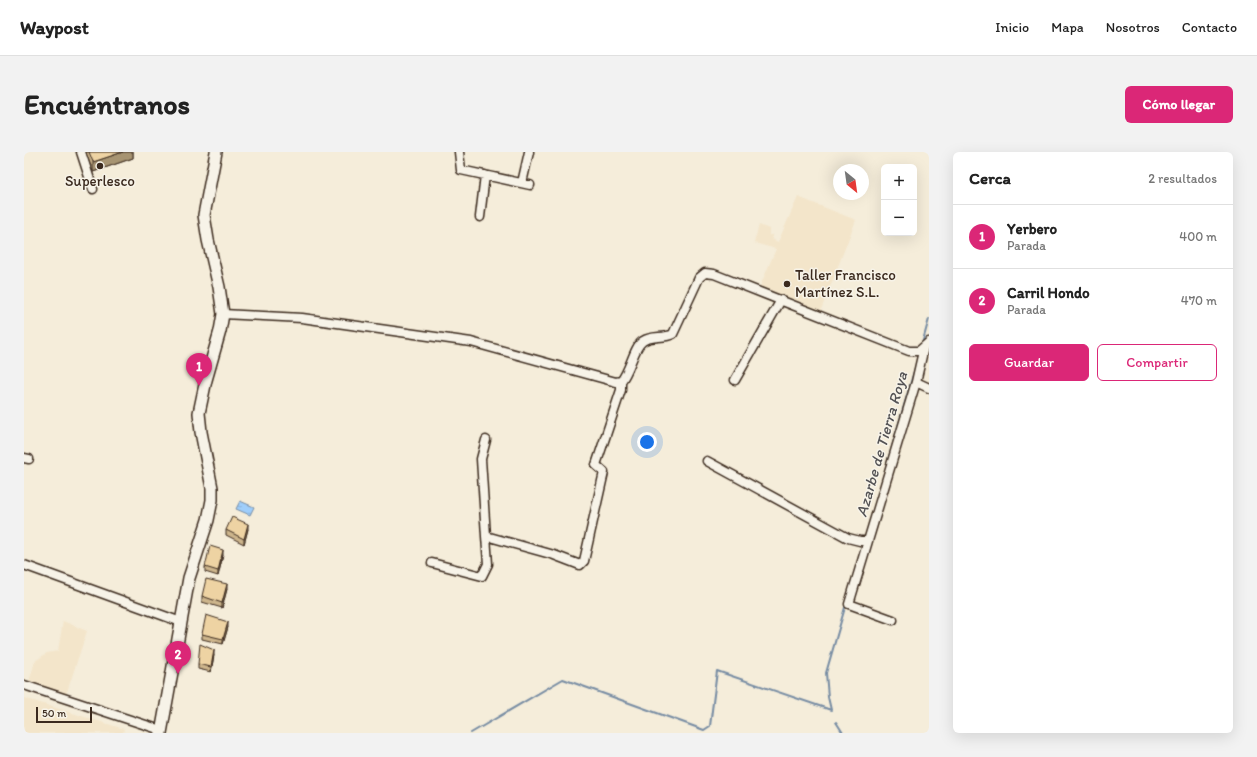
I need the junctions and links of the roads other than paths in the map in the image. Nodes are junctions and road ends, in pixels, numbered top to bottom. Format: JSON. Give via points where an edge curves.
{"nodes":[{"id":1,"x":81,"y":152,"type":"edge"},
{"id":2,"x":216,"y":152,"type":"edge"},
{"id":3,"x":459,"y":152,"type":"edge"},
{"id":4,"x":529,"y":152,"type":"edge"},
{"id":5,"x":486,"y":175,"type":"junction"},
{"id":6,"x":93,"y":189,"type":"dead end"},
{"id":7,"x":480,"y":217,"type":"dead end"},
{"id":8,"x":781,"y":300,"type":"junction"},
{"id":9,"x":222,"y":314,"type":"junction"},
{"id":10,"x":926,"y":345,"type":"edge"},
{"id":11,"x":735,"y":380,"type":"dead end"},
{"id":12,"x":621,"y":381,"type":"junction"},
{"id":13,"x":916,"y":382,"type":"junction"},
{"id":14,"x":929,"y":388,"type":"edge"},
{"id":15,"x":486,"y":440,"type":"dead end"},
{"id":16,"x":707,"y":461,"type":"dead end"},
{"id":17,"x":486,"y":536,"type":"junction"},
{"id":18,"x":867,"y":540,"type":"junction"},
{"id":19,"x":432,"y":563,"type":"dead end"},
{"id":20,"x":24,"y":565,"type":"edge"},
{"id":21,"x":893,"y":620,"type":"dead end"},
{"id":22,"x":181,"y":622,"type":"junction"},
{"id":23,"x":24,"y":685,"type":"edge"},
{"id":24,"x":161,"y":732,"type":"edge"}],
"edges":[{"from":1,"to":6,"type":"street"},
{"from":2,"to":9,"type":"main road","via":[[204,215]]},
{"from":3,"to":5,"type":"street","via":[[461,170]]},
{"from":4,"to":5,"type":"street","via":[[526,184]]},
{"from":5,"to":7,"type":"street"},
{"from":8,"to":10,"type":"street","via":[[908,351],[919,351]]},
{"from":8,"to":11,"type":"street"},
{"from":8,"to":12,"type":"street","via":[[714,274],[705,273],[699,278],[673,334],[666,338],[643,340],[637,346],[627,374]]},
{"from":9,"to":12,"type":"street","via":[[302,318],[471,342],[607,381]]},
{"from":9,"to":22,"type":"main road","via":[[199,413],[212,488],[211,505],[192,565]]},
{"from":10,"to":13,"type":"street"},
{"from":12,"to":17,"type":"street","via":[[596,465],[604,472],[584,561],[580,565]]},
{"from":13,"to":14,"type":"street"},
{"from":13,"to":18,"type":"street"},
{"from":15,"to":17,"type":"street","via":[[481,459]]},
{"from":16,"to":18,"type":"street","via":[[848,538]]},
{"from":17,"to":19,"type":"street","via":[[488,564],[482,576]]},
{"from":18,"to":21,"type":"street","via":[[849,604]]},
{"from":20,"to":22,"type":"street"},
{"from":22,"to":24,"type":"main road"},
{"from":23,"to":24,"type":"street"}]}
